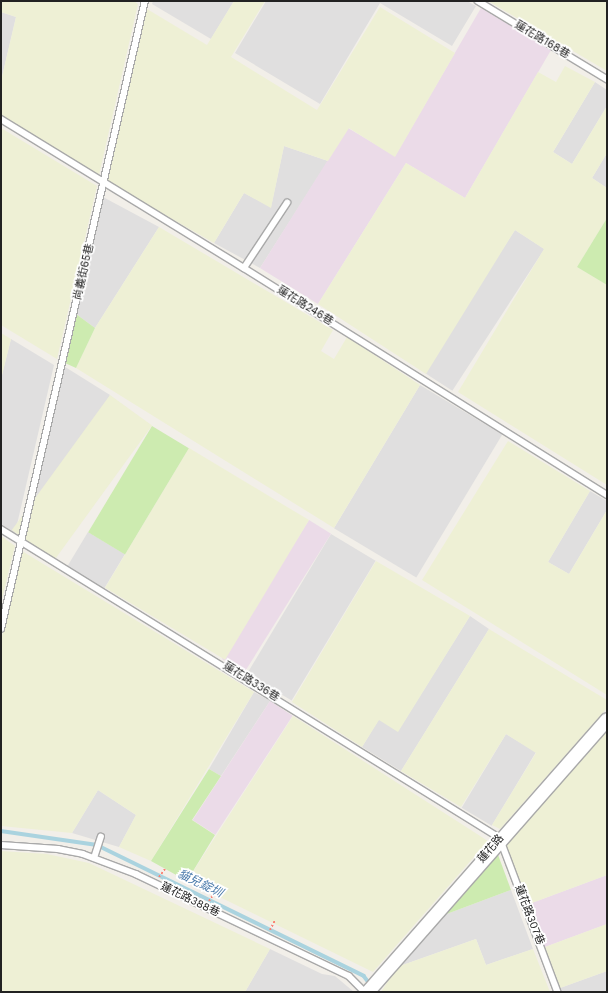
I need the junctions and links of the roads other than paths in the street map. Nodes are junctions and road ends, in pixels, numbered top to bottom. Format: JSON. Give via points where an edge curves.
{"nodes":[{"id":1,"x":145,"y":1,"type":"edge"},
{"id":2,"x":478,"y":1,"type":"edge"},
{"id":3,"x":607,"y":79,"type":"edge"},
{"id":4,"x":1,"y":119,"type":"edge"},
{"id":5,"x":105,"y":182,"type":"junction"},
{"id":6,"x":287,"y":202,"type":"dead end"},
{"id":7,"x":244,"y":268,"type":"junction"},
{"id":8,"x":607,"y":495,"type":"edge"},
{"id":9,"x":1,"y":529,"type":"edge"},
{"id":10,"x":22,"y":542,"type":"junction"},
{"id":11,"x":1,"y":629,"type":"edge"},
{"id":12,"x":607,"y":719,"type":"edge"},
{"id":13,"x":101,"y":837,"type":"dead end"},
{"id":14,"x":500,"y":838,"type":"junction"},
{"id":15,"x":1,"y":845,"type":"edge"},
{"id":16,"x":94,"y":858,"type":"junction"},
{"id":17,"x":366,"y":992,"type":"edge"},
{"id":18,"x":558,"y":992,"type":"edge"}],
"edges":[{"from":1,"to":5,"type":"lane","name":"尚義街65巷"},
{"from":2,"to":3,"type":"lane","name":"蓮花路168巷"},
{"from":4,"to":5,"type":"lane","name":"蓮花路246巷"},
{"from":5,"to":7,"type":"lane","name":"蓮花路246巷"},
{"from":5,"to":10,"type":"lane","name":"尚義街65巷"},
{"from":6,"to":7,"type":"lane"},
{"from":7,"to":8,"type":"lane","name":"蓮花路246巷"},
{"from":9,"to":10,"type":"lane","name":"蓮花路336巷"},
{"from":10,"to":11,"type":"lane","name":"尚義街65巷"},
{"from":10,"to":14,"type":"lane","name":"蓮花路336巷"},
{"from":12,"to":14,"type":"street","name":"蓮花路"},
{"from":13,"to":16,"type":"lane"},
{"from":14,"to":17,"type":"street","name":"蓮花路"},
{"from":14,"to":18,"type":"lane","name":"蓮花路307巷"},
{"from":15,"to":16,"type":"lane","name":"蓮花路388巷","via":[[58,849]]},
{"from":16,"to":17,"type":"lane","name":"蓮花路388巷","via":[[136,874],[349,976]]}]}
